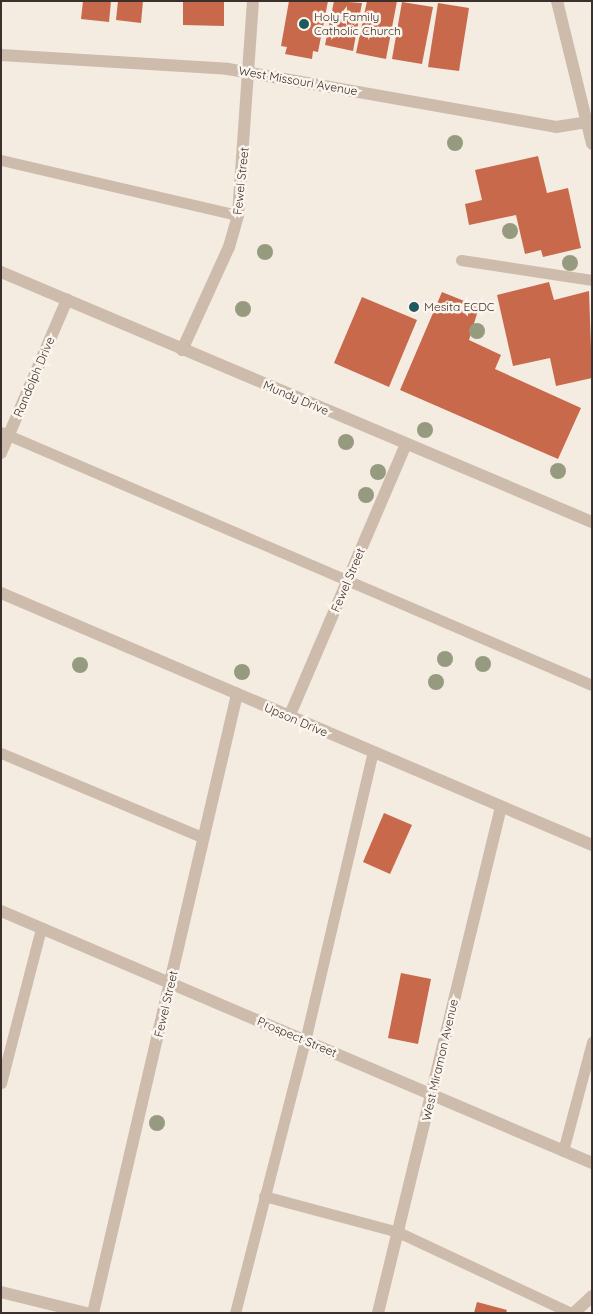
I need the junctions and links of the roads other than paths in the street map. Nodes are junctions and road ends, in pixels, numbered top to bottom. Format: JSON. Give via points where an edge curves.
{"nodes":[{"id":1,"x":253,"y":1,"type":"edge"},
{"id":2,"x":557,"y":1,"type":"edge"},
{"id":3,"x":1,"y":55,"type":"edge"},
{"id":4,"x":249,"y":72,"type":"junction"},
{"id":5,"x":589,"y":121,"type":"edge"},
{"id":6,"x":592,"y":144,"type":"edge"},
{"id":7,"x":1,"y":160,"type":"edge"},
{"id":8,"x":238,"y":215,"type":"junction"},
{"id":9,"x":461,"y":260,"type":"dead end"},
{"id":10,"x":1,"y":272,"type":"edge"},
{"id":11,"x":592,"y":280,"type":"edge"},
{"id":12,"x":67,"y":300,"type":"junction"},
{"id":13,"x":182,"y":350,"type":"junction"},
{"id":14,"x":5,"y":434,"type":"edge"},
{"id":15,"x":406,"y":444,"type":"junction"},
{"id":16,"x":1,"y":453,"type":"edge"},
{"id":17,"x":592,"y":522,"type":"edge"},
{"id":18,"x":348,"y":580,"type":"junction"},
{"id":19,"x":1,"y":593,"type":"edge"},
{"id":20,"x":592,"y":685,"type":"edge"},
{"id":21,"x":237,"y":694,"type":"junction"},
{"id":22,"x":289,"y":717,"type":"junction"},
{"id":23,"x":373,"y":752,"type":"junction"},
{"id":24,"x":1,"y":753,"type":"edge"},
{"id":25,"x":501,"y":807,"type":"junction"},
{"id":26,"x":202,"y":837,"type":"junction"},
{"id":27,"x":592,"y":845,"type":"edge"},
{"id":28,"x":1,"y":911,"type":"edge"},
{"id":29,"x":40,"y":928,"type":"junction"},
{"id":30,"x":171,"y":984,"type":"junction"},
{"id":31,"x":305,"y":1040,"type":"junction"},
{"id":32,"x":592,"y":1042,"type":"edge"},
{"id":33,"x":1,"y":1083,"type":"edge"},
{"id":34,"x":432,"y":1095,"type":"junction"},
{"id":35,"x":563,"y":1151,"type":"junction"},
{"id":36,"x":592,"y":1163,"type":"edge"},
{"id":37,"x":264,"y":1196,"type":"junction"},
{"id":38,"x":398,"y":1232,"type":"junction"},
{"id":39,"x":1,"y":1292,"type":"edge"},
{"id":40,"x":592,"y":1296,"type":"edge"},
{"id":41,"x":86,"y":1313,"type":"edge"},
{"id":42,"x":93,"y":1313,"type":"edge"},
{"id":43,"x":235,"y":1313,"type":"edge"},
{"id":44,"x":378,"y":1313,"type":"edge"},
{"id":45,"x":573,"y":1313,"type":"edge"}],
"edges":[{"from":1,"to":4,"type":"street","name":"Fewel Street"},
{"from":2,"to":5,"type":"street"},
{"from":3,"to":4,"type":"street","name":"West Missouri Avenue"},
{"from":4,"to":5,"type":"street","name":"West Missouri Avenue","via":[[556,127]]},
{"from":4,"to":8,"type":"street","name":"Fewel Street"},
{"from":5,"to":6,"type":"street"},
{"from":7,"to":8,"type":"lane"},
{"from":8,"to":13,"type":"street","name":"Fewel Street","via":[[229,247]]},
{"from":9,"to":11,"type":"lane"},
{"from":10,"to":12,"type":"street","name":"Mundy Drive"},
{"from":12,"to":13,"type":"street","name":"Mundy Drive"},
{"from":12,"to":14,"type":"street","name":"Randolph Drive"},
{"from":13,"to":15,"type":"street","name":"Mundy Drive"},
{"from":14,"to":16,"type":"street","name":"Randolph Drive"},
{"from":14,"to":18,"type":"lane"},
{"from":15,"to":17,"type":"street","name":"Mundy Drive"},
{"from":15,"to":18,"type":"street","name":"Fewel Street"},
{"from":18,"to":20,"type":"lane"},
{"from":18,"to":22,"type":"street","name":"Fewel Street"},
{"from":19,"to":21,"type":"street","name":"Upson Drive"},
{"from":21,"to":22,"type":"street","name":"Upson Drive"},
{"from":21,"to":26,"type":"street","name":"Fewel Street"},
{"from":22,"to":23,"type":"street","name":"Upson Drive"},
{"from":23,"to":25,"type":"street","name":"Upson Drive"},
{"from":23,"to":31,"type":"lane"},
{"from":24,"to":26,"type":"lane"},
{"from":25,"to":27,"type":"street","name":"Upson Drive"},
{"from":25,"to":34,"type":"street","name":"West Miramon Avenue"},
{"from":26,"to":30,"type":"street","name":"Fewel Street"},
{"from":28,"to":29,"type":"street","name":"Prospect Street"},
{"from":29,"to":30,"type":"street","name":"Prospect Street"},
{"from":29,"to":33,"type":"lane"},
{"from":30,"to":31,"type":"street","name":"Prospect Street"},
{"from":30,"to":42,"type":"street","name":"Fewel Street"},
{"from":31,"to":34,"type":"street","name":"Prospect Street"},
{"from":31,"to":37,"type":"lane"},
{"from":32,"to":35,"type":"lane"},
{"from":34,"to":35,"type":"street","name":"Prospect Street"},
{"from":34,"to":38,"type":"street","name":"West Miramon Avenue"},
{"from":35,"to":36,"type":"street","name":"Prospect Street"},
{"from":37,"to":38,"type":"lane"},
{"from":37,"to":43,"type":"lane"},
{"from":38,"to":44,"type":"street","name":"West Miramon Avenue"},
{"from":38,"to":45,"type":"lane"},
{"from":39,"to":41,"type":"street"},
{"from":40,"to":45,"type":"street"}]}
